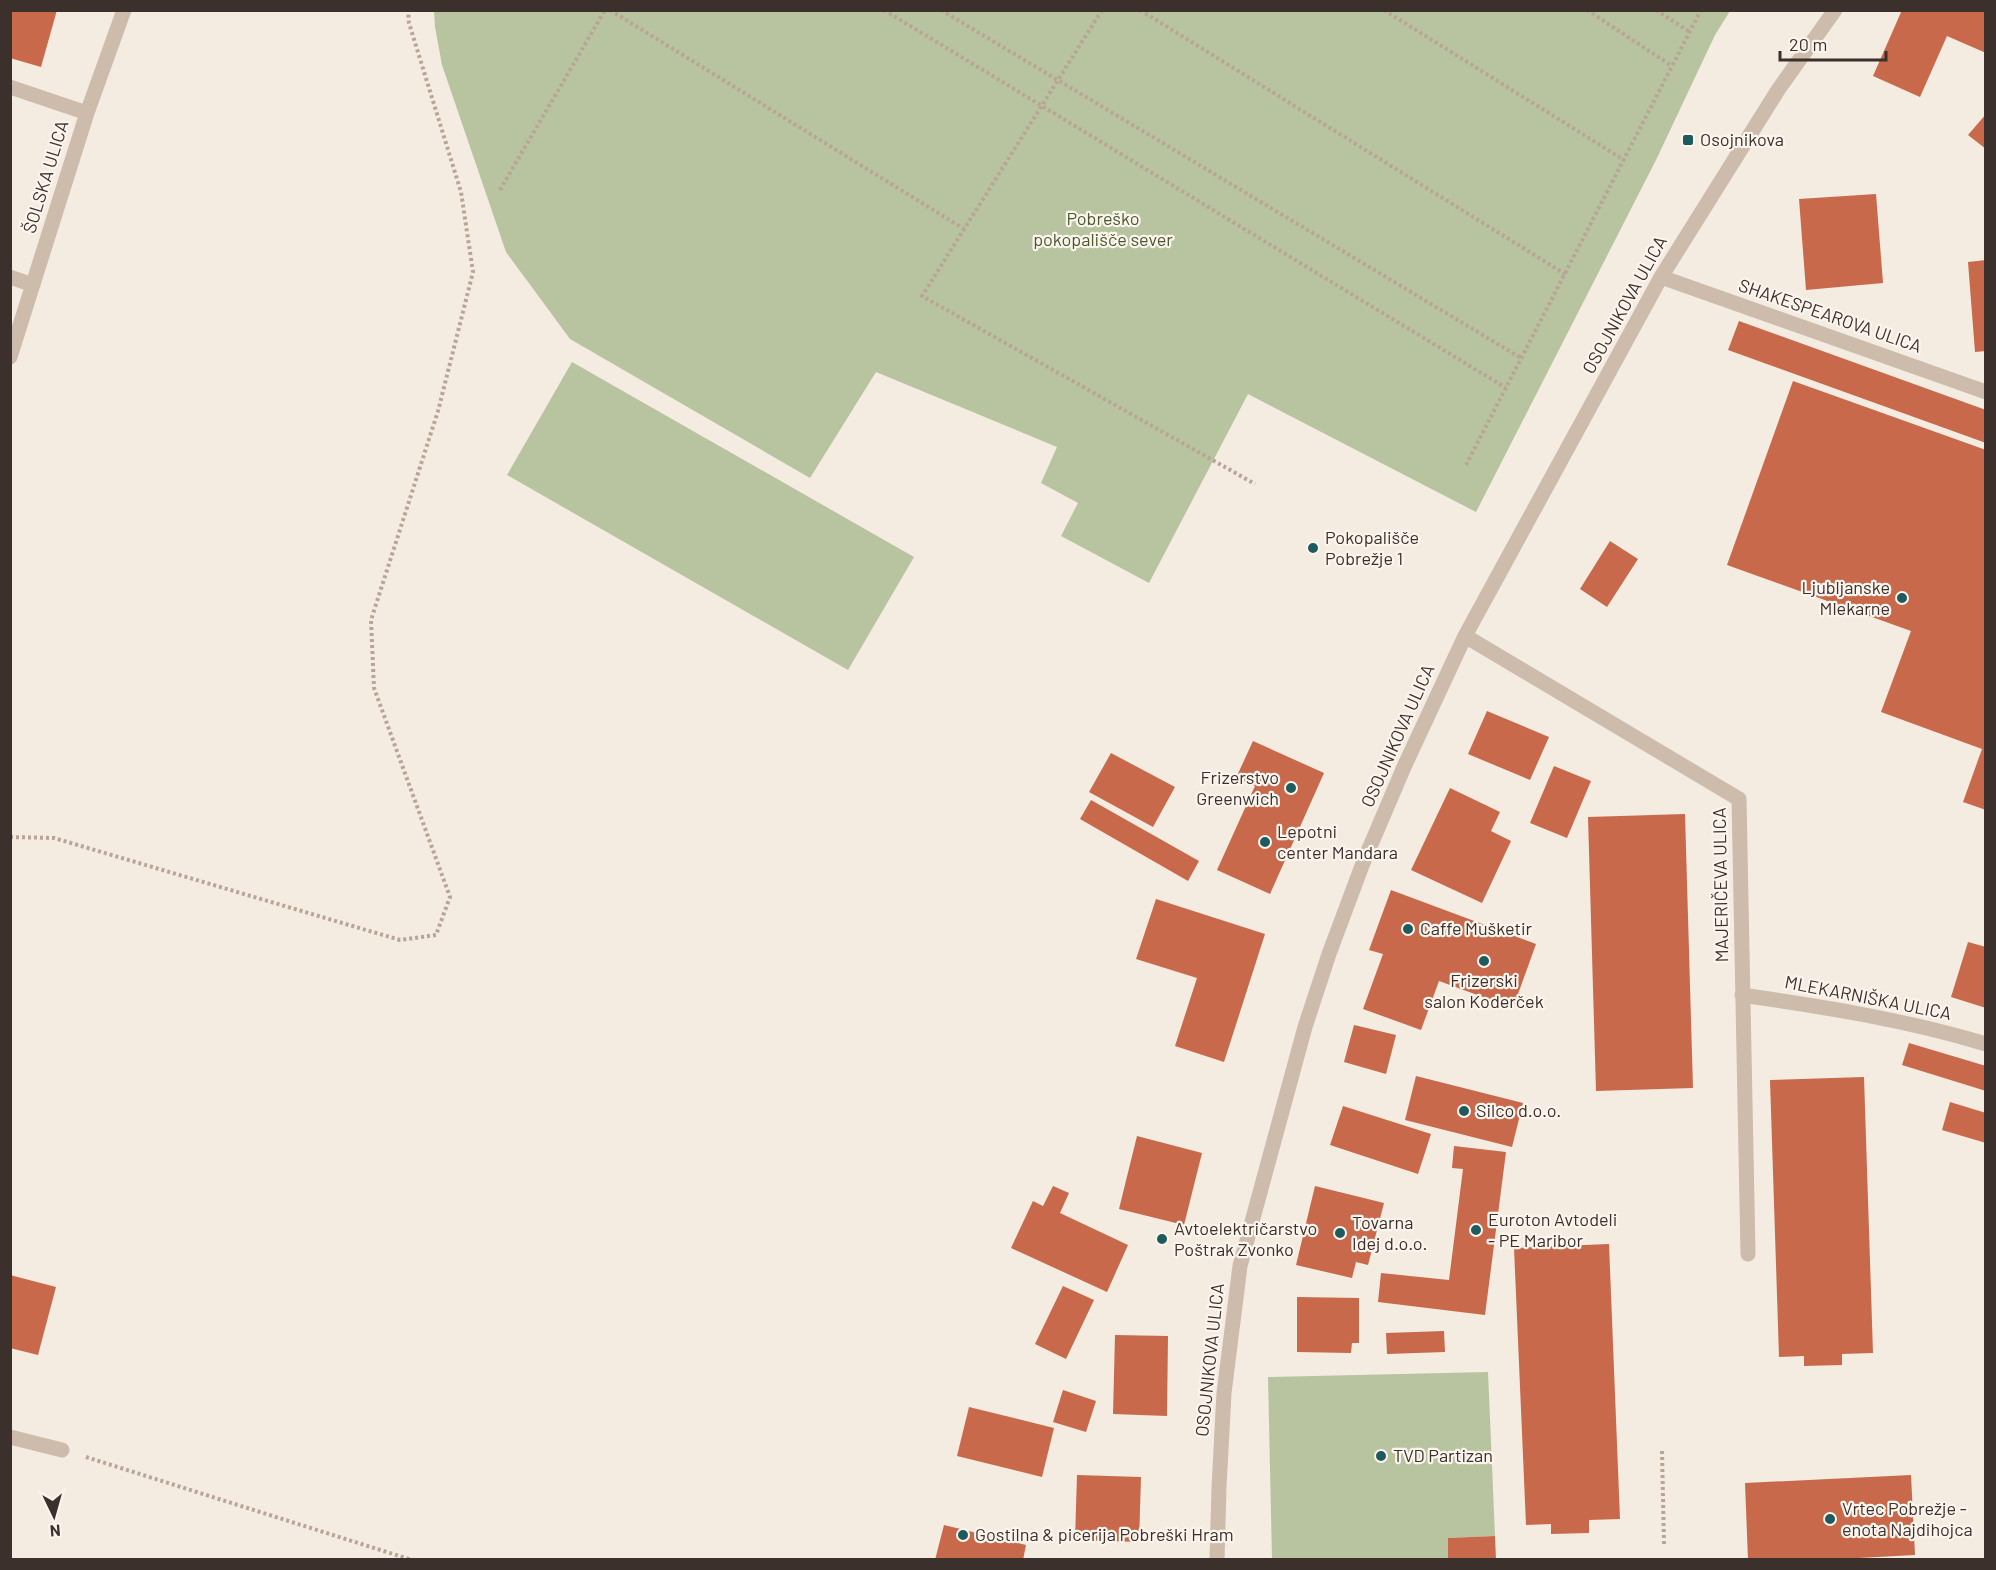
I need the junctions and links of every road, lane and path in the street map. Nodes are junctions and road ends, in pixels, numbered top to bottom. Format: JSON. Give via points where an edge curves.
{"nodes":[{"id":1,"x":124,"y":10,"type":"edge"},
{"id":2,"x":408,"y":10,"type":"edge"},
{"id":3,"x":605,"y":10,"type":"edge"},
{"id":4,"x":610,"y":10,"type":"edge"},
{"id":5,"x":884,"y":10,"type":"edge"},
{"id":6,"x":941,"y":10,"type":"edge"},
{"id":7,"x":1102,"y":10,"type":"edge"},
{"id":8,"x":1140,"y":10,"type":"edge"},
{"id":9,"x":1384,"y":10,"type":"edge"},
{"id":10,"x":1587,"y":10,"type":"edge"},
{"id":11,"x":1656,"y":10,"type":"edge"},
{"id":12,"x":1701,"y":10,"type":"edge"},
{"id":13,"x":1835,"y":10,"type":"edge"},
{"id":14,"x":1690,"y":32,"type":"junction"},
{"id":15,"x":1672,"y":66,"type":"junction"},
{"id":16,"x":1058,"y":81,"type":"junction"},
{"id":17,"x":10,"y":87,"type":"edge"},
{"id":18,"x":1041,"y":106,"type":"junction"},
{"id":19,"x":87,"y":113,"type":"junction"},
{"id":20,"x":1624,"y":160,"type":"junction"},
{"id":21,"x":500,"y":190,"type":"dead end"},
{"id":22,"x":964,"y":229,"type":"junction"},
{"id":23,"x":1565,"y":274,"type":"junction"},
{"id":24,"x":10,"y":277,"type":"edge"},
{"id":25,"x":1661,"y":277,"type":"junction"},
{"id":26,"x":33,"y":285,"type":"junction"},
{"id":27,"x":10,"y":357,"type":"edge"},
{"id":28,"x":1521,"y":358,"type":"junction"},
{"id":29,"x":1506,"y":388,"type":"junction"},
{"id":30,"x":1986,"y":392,"type":"edge"},
{"id":31,"x":1466,"y":465,"type":"dead end"},
{"id":32,"x":1255,"y":484,"type":"dead end"},
{"id":33,"x":1464,"y":636,"type":"junction"},
{"id":34,"x":10,"y":837,"type":"edge"},
{"id":35,"x":1742,"y":995,"type":"junction"},
{"id":36,"x":1986,"y":1044,"type":"edge"},
{"id":37,"x":1748,"y":1254,"type":"dead end"},
{"id":38,"x":10,"y":1437,"type":"edge"},
{"id":39,"x":62,"y":1450,"type":"joint"},
{"id":40,"x":1662,"y":1451,"type":"dead end"},
{"id":41,"x":1664,"y":1544,"type":"dead end"},
{"id":42,"x":412,"y":1560,"type":"edge"},
{"id":43,"x":1217,"y":1560,"type":"edge"}],
"edges":[{"from":1,"to":19,"type":"street","name":"ŠOLSKA ULICA"},
{"from":2,"to":34,"type":"path","via":[[461,192],[473,273],[438,411],[370,620],[374,688],[450,897],[436,935],[400,940],[54,838]]},
{"from":3,"to":21,"type":"path"},
{"from":4,"to":22,"type":"path"},
{"from":5,"to":18,"type":"path"},
{"from":6,"to":16,"type":"path"},
{"from":7,"to":16,"type":"path"},
{"from":8,"to":23,"type":"path"},
{"from":9,"to":20,"type":"path"},
{"from":10,"to":15,"type":"path"},
{"from":11,"to":14,"type":"path"},
{"from":12,"to":14,"type":"path"},
{"from":13,"to":25,"type":"street","name":"OSOJNIKOVA ULICA","via":[[1778,90]]},
{"from":14,"to":15,"type":"path"},
{"from":15,"to":20,"type":"path"},
{"from":16,"to":18,"type":"path"},
{"from":16,"to":28,"type":"path"},
{"from":17,"to":19,"type":"street"},
{"from":18,"to":22,"type":"path"},
{"from":18,"to":29,"type":"path"},
{"from":19,"to":26,"type":"street","name":"ŠOLSKA ULICA"},
{"from":20,"to":23,"type":"path"},
{"from":22,"to":32,"type":"path","via":[[922,296]]},
{"from":23,"to":28,"type":"path"},
{"from":24,"to":26,"type":"street"},
{"from":25,"to":30,"type":"street","name":"SHAKESPEAROVA ULICA"},
{"from":25,"to":33,"type":"street","name":"OSOJNIKOVA ULICA"},
{"from":26,"to":27,"type":"street","name":"ŠOLSKA ULICA"},
{"from":28,"to":29,"type":"path"},
{"from":29,"to":31,"type":"path"},
{"from":33,"to":35,"type":"street","name":"MAJERIČEVA ULICA","via":[[1739,799]]},
{"from":33,"to":43,"type":"street","name":"OSOJNIKOVA ULICA","via":[[1359,873],[1305,1027],[1261,1183],[1240,1266],[1224,1393]]},
{"from":35,"to":36,"type":"street","name":"MLEKARNIŠKA ULICA","via":[[1836,1008]]},
{"from":35,"to":37,"type":"street","name":"MAJERIČEVA ULICA"},
{"from":38,"to":39,"type":"street"},
{"from":39,"to":42,"type":"path"},
{"from":40,"to":41,"type":"path"}]}
